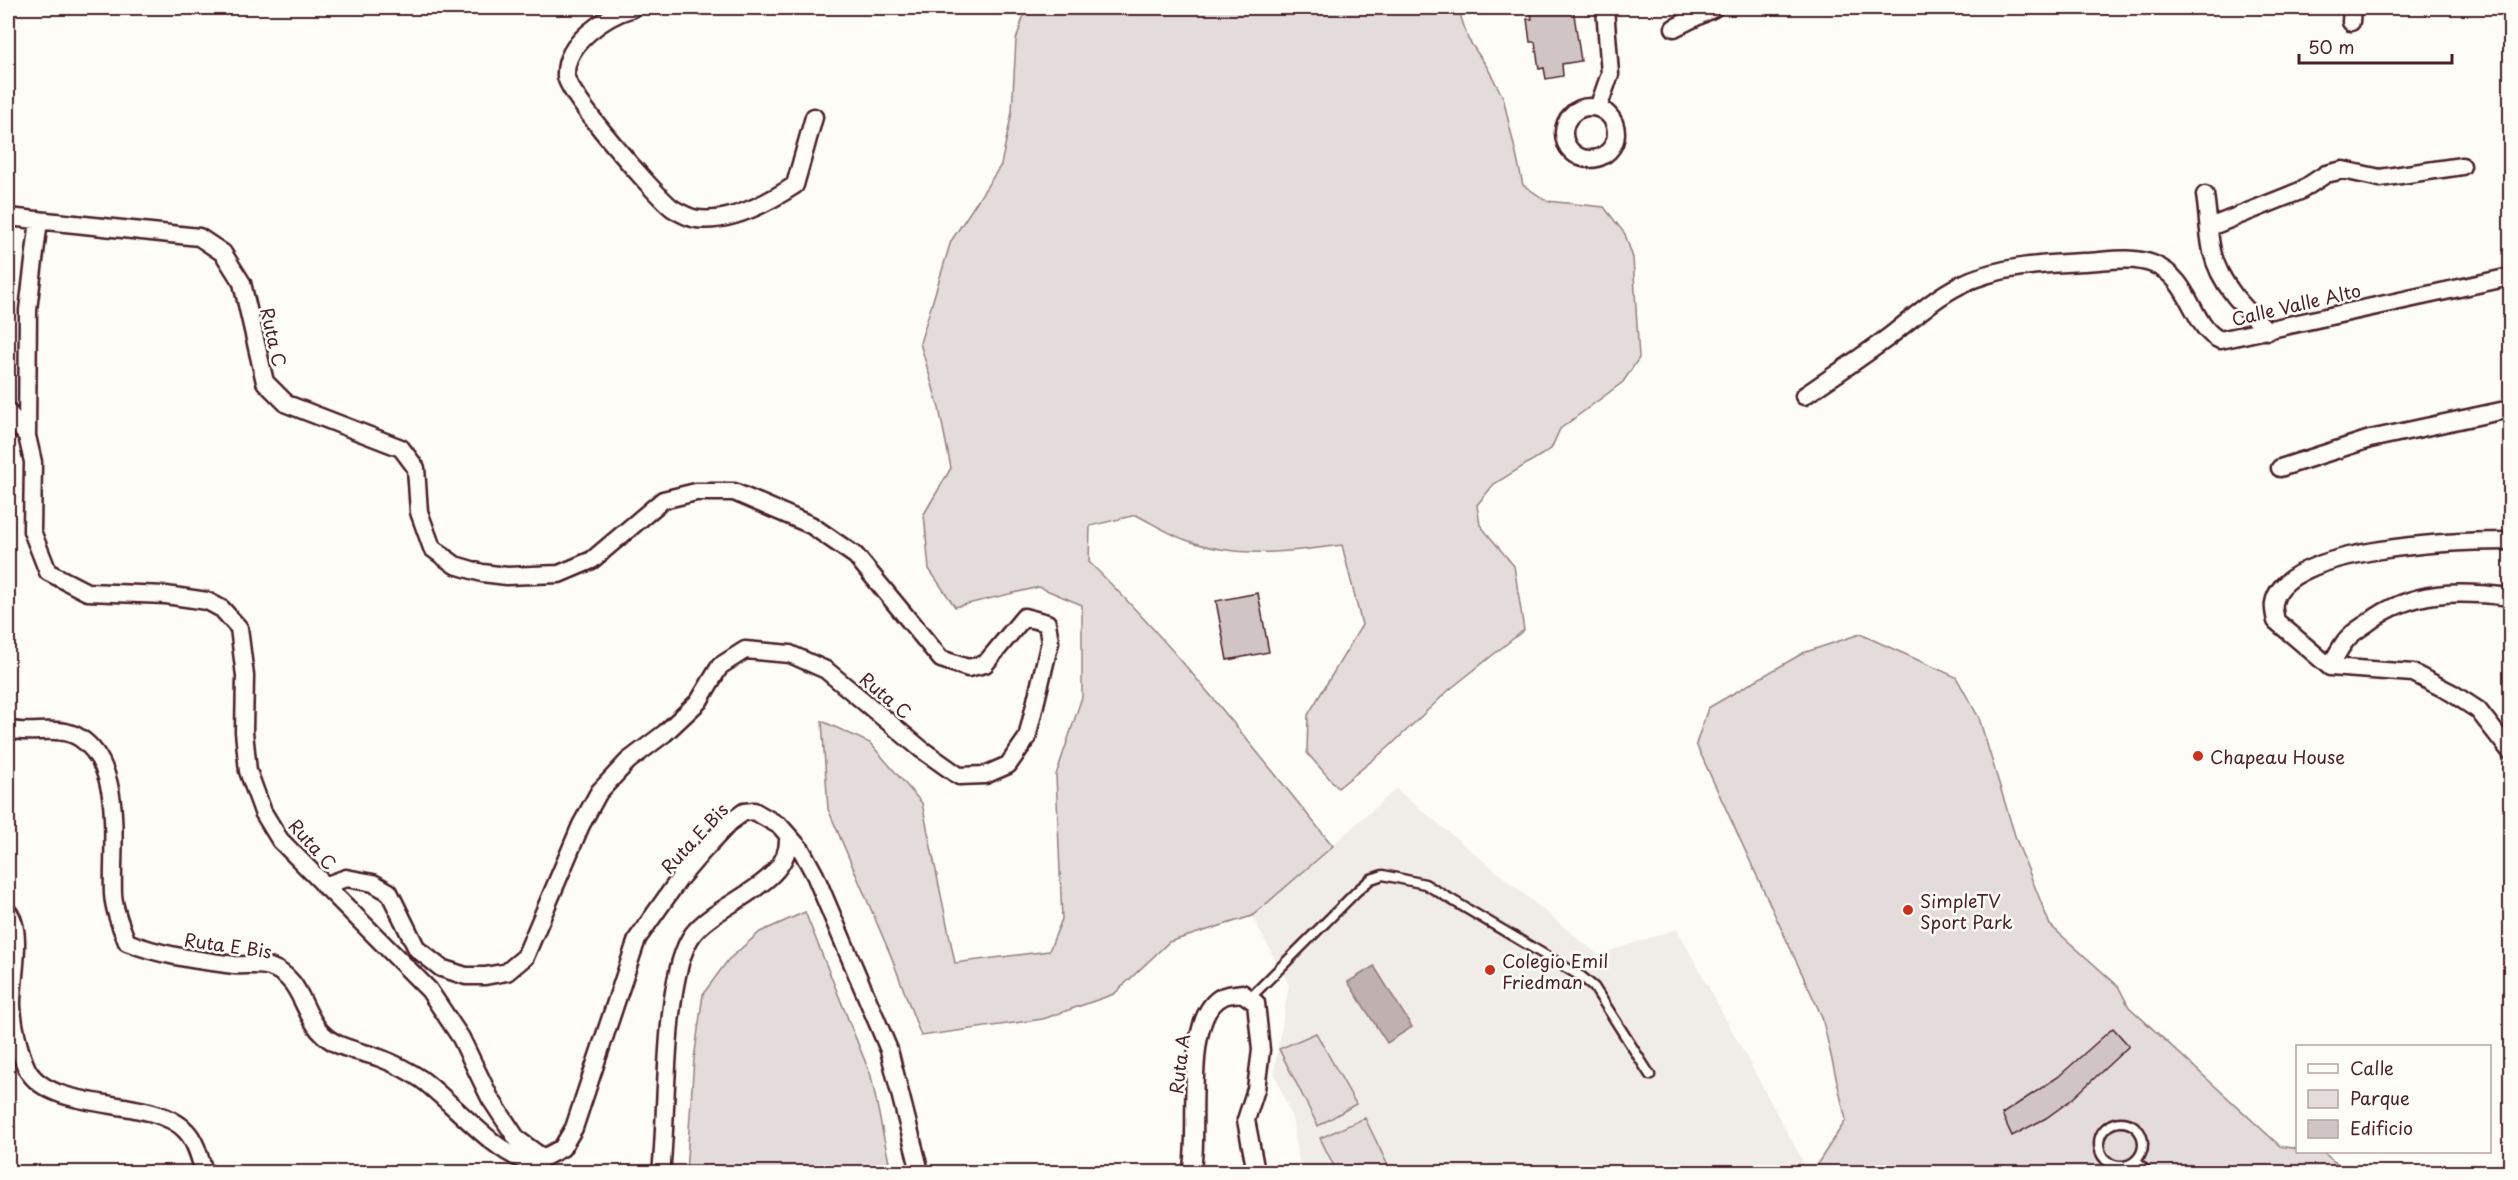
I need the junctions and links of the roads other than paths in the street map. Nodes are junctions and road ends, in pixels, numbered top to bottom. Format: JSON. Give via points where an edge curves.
{"nodes":[{"id":1,"x":633,"y":8,"type":"edge"},
{"id":2,"x":1605,"y":8,"type":"edge"},
{"id":3,"x":1714,"y":8,"type":"edge"},
{"id":4,"x":1674,"y":28,"type":"dead end"},
{"id":5,"x":1598,"y":108,"type":"dead end"},
{"id":6,"x":814,"y":117,"type":"dead end"},
{"id":7,"x":2462,"y":166,"type":"dead end"},
{"id":8,"x":2205,"y":195,"type":"dead end"},
{"id":9,"x":8,"y":217,"type":"edge"},
{"id":10,"x":39,"y":220,"type":"junction"},
{"id":11,"x":2210,"y":227,"type":"junction"},
{"id":12,"x":2511,"y":277,"type":"edge"},
{"id":13,"x":2268,"y":331,"type":"junction"},
{"id":14,"x":1804,"y":396,"type":"dead end"},
{"id":15,"x":2511,"y":409,"type":"edge"},
{"id":16,"x":8,"y":412,"type":"edge"},
{"id":17,"x":27,"y":436,"type":"junction"},
{"id":18,"x":2280,"y":468,"type":"dead end"},
{"id":19,"x":2511,"y":541,"type":"edge"},
{"id":20,"x":2511,"y":597,"type":"edge"},
{"id":21,"x":2330,"y":666,"type":"junction"},
{"id":22,"x":8,"y":729,"type":"edge"},
{"id":23,"x":2511,"y":751,"type":"edge"},
{"id":24,"x":788,"y":837,"type":"junction"},
{"id":25,"x":324,"y":886,"type":"junction"},
{"id":26,"x":8,"y":912,"type":"edge"},
{"id":27,"x":1251,"y":997,"type":"junction"},
{"id":28,"x":1650,"y":1075,"type":"dead end"},
{"id":29,"x":543,"y":1158,"type":"junction"},
{"id":30,"x":2136,"y":1161,"type":"junction"},
{"id":31,"x":2112,"y":1169,"type":"edge"},
{"id":32,"x":204,"y":1173,"type":"edge"},
{"id":33,"x":661,"y":1173,"type":"edge"},
{"id":34,"x":920,"y":1173,"type":"edge"},
{"id":35,"x":1191,"y":1173,"type":"edge"},
{"id":36,"x":1256,"y":1173,"type":"edge"},
{"id":37,"x":2147,"y":1173,"type":"edge"}],
"edges":[{"from":1,"to":6,"type":"street","via":[[583,37],[573,50],[566,77],[590,116],[672,208],[695,219],[716,218],[779,196],[795,184]]},
{"from":2,"to":5,"type":"street","via":[[1610,74]]},
{"from":3,"to":4,"type":"street"},
{"from":7,"to":11,"type":"street","via":[[2380,178],[2343,170],[2326,174],[2300,191]]},
{"from":8,"to":11,"type":"street"},
{"from":9,"to":10,"type":"street","name":"Ruta C"},
{"from":10,"to":17,"type":"street","name":"Ruta C","via":[[28,310]]},
{"from":10,"to":25,"type":"street","name":"Ruta C","via":[[200,237],[223,253],[242,283],[265,382],[287,404],[401,448],[416,468],[419,512],[432,548],[455,565],[507,576],[559,574],[592,560],[663,501],[696,492],[734,492],[811,525],[856,556],[941,659],[968,668],[985,664],[1024,617],[1047,623],[1050,642],[1027,738],[1008,765],[985,775],[959,776],[826,670],[790,654],[745,650],[720,666],[699,701],[628,761],[599,792],[525,957],[507,972],[466,976],[441,968],[417,949],[388,892],[346,878]]},
{"from":11,"to":13,"type":"street","via":[[2212,253],[2228,287]]},
{"from":12,"to":13,"type":"street","name":"Calle Valle Alto"},
{"from":13,"to":14,"type":"street","name":"Calle Valle Alto","via":[[2220,340],[2208,335],[2185,290],[2153,264],[2127,259],[2025,266],[1962,284],[1938,298]]},
{"from":15,"to":18,"type":"street","via":[[2370,439]]},
{"from":16,"to":17,"type":"street"},
{"from":17,"to":25,"type":"street","name":"Ruta C","via":[[33,462],[32,531],[48,572],[87,592],[207,601],[222,609],[239,628],[248,771],[263,812],[280,840]]},
{"from":19,"to":21,"type":"street","via":[[2459,541],[2379,549],[2311,566],[2285,583],[2274,602],[2276,621]]},
{"from":20,"to":21,"type":"street","via":[[2468,592],[2422,596],[2400,603],[2348,638]]},
{"from":21,"to":23,"type":"street","via":[[2413,673],[2478,710]]},
{"from":22,"to":29,"type":"street","name":"Ruta E Bis","via":[[49,730],[78,737],[97,754],[108,775],[115,839],[113,896],[127,942],[178,958],[268,966],[286,975],[319,1030],[339,1047],[382,1059],[419,1078],[489,1141],[525,1160]]},
{"from":24,"to":29,"type":"street","name":"Ruta E Bis","via":[[780,826],[760,814],[744,812],[730,822],[680,878],[637,939],[574,1128],[562,1148]]},
{"from":24,"to":33,"type":"street","via":[[789,849],[767,879],[694,932],[682,954],[671,1018]]},
{"from":24,"to":34,"type":"street","via":[[802,850],[815,875],[890,1050]]},
{"from":25,"to":29,"type":"street","via":[[429,990],[461,1038],[490,1098],[517,1139]]},
{"from":26,"to":32,"type":"street","via":[[15,930],[12,1008],[28,1071],[68,1097],[169,1118],[186,1131]]},
{"from":27,"to":28,"type":"lane","via":[[1371,879],[1392,875],[1425,884],[1582,977],[1594,987]]},
{"from":27,"to":35,"type":"street","name":"Ruta A","via":[[1242,993],[1224,996],[1213,1004],[1204,1022],[1197,1048]]},
{"from":27,"to":36,"type":"street","via":[[1256,1003],[1261,1050],[1256,1089],[1246,1120]]},
{"from":30,"to":31,"type":"lane"},
{"from":30,"to":31,"type":"lane","via":[[2142,1153],[2143,1138],[2134,1125],[2120,1122],[2105,1128],[2098,1142]]},
{"from":30,"to":37,"type":"lane"}]}
